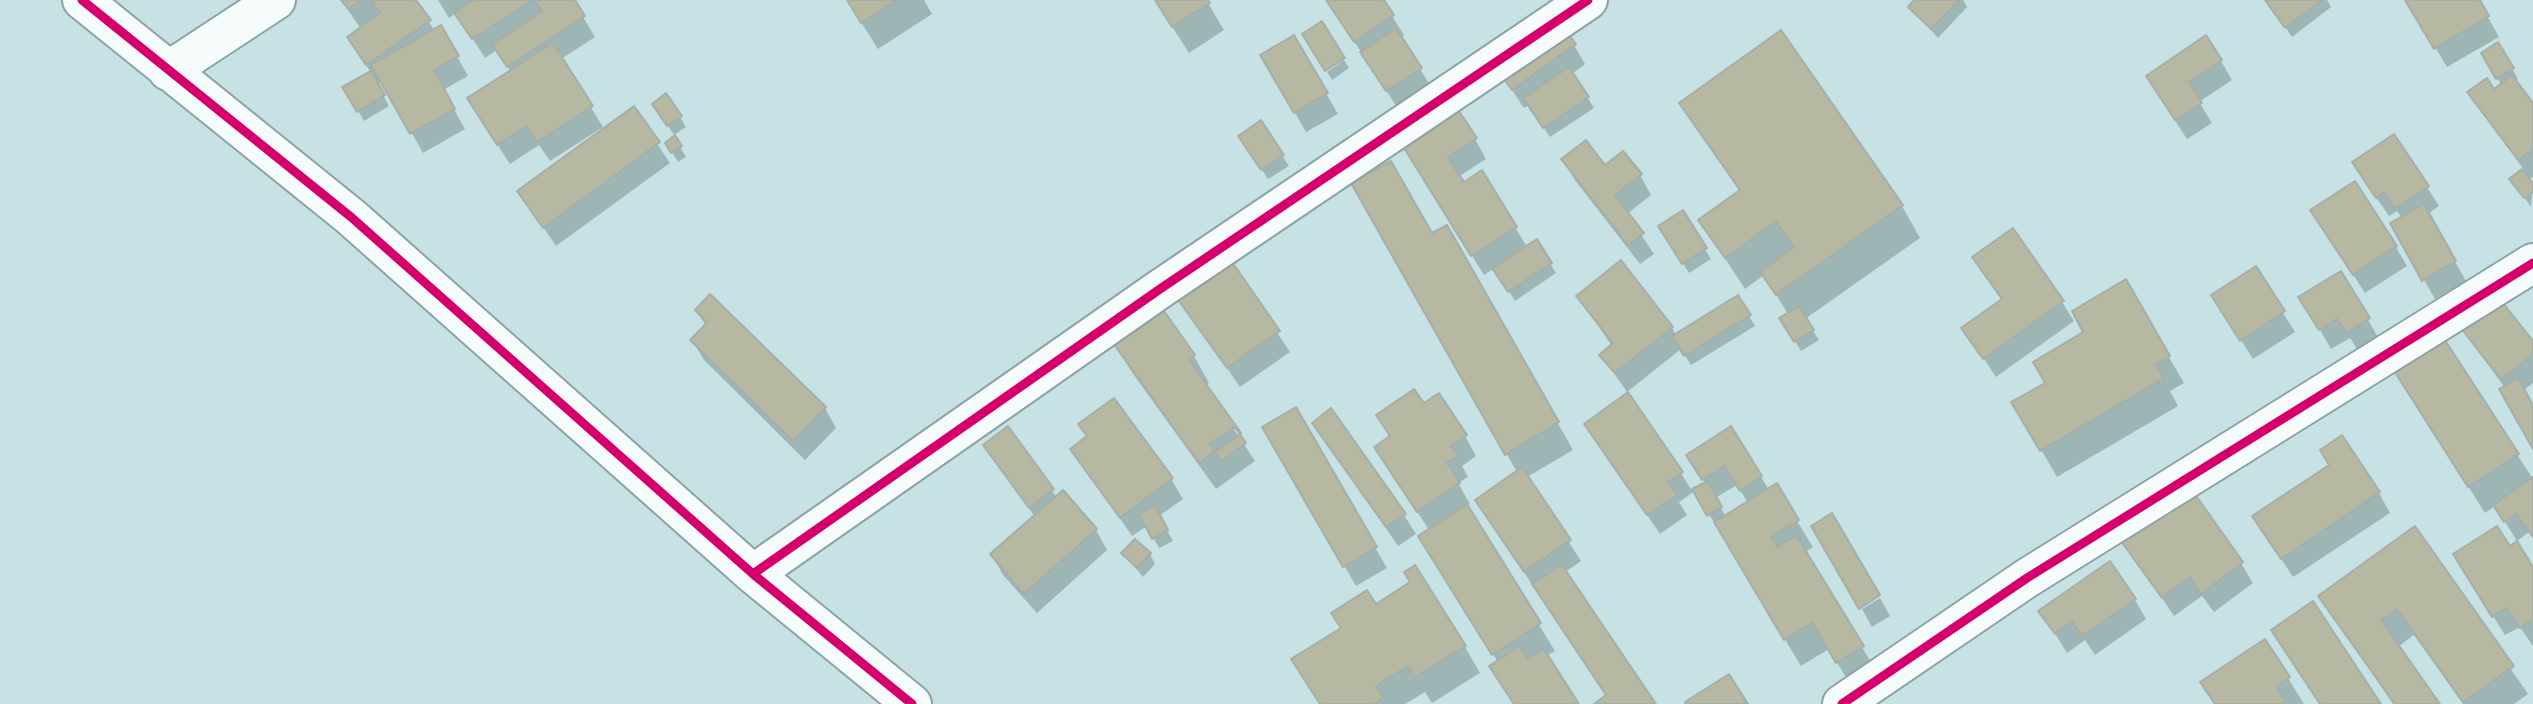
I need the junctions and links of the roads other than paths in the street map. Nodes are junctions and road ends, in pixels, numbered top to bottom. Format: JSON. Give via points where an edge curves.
{"nodes":[{"id":1,"x":82,"y":0,"type":"edge"},
{"id":2,"x":276,"y":0,"type":"edge"},
{"id":3,"x":1588,"y":0,"type":"edge"},
{"id":4,"x":168,"y":71,"type":"junction"},
{"id":5,"x":2533,"y":263,"type":"edge"},
{"id":6,"x":753,"y":574,"type":"junction"},
{"id":7,"x":912,"y":704,"type":"edge"},
{"id":8,"x":1842,"y":704,"type":"edge"}],
"edges":[{"from":1,"to":4,"type":"street"},
{"from":2,"to":4,"type":"street"},
{"from":3,"to":6,"type":"street","via":[[1160,289]]},
{"from":4,"to":6,"type":"street","via":[[351,217]]},
{"from":5,"to":8,"type":"street","via":[[2027,578]]},
{"from":6,"to":7,"type":"street"}]}
